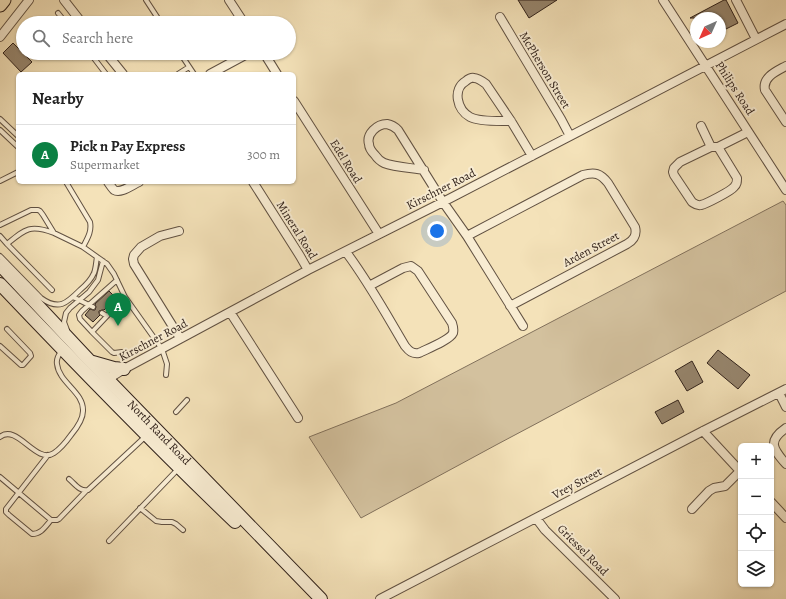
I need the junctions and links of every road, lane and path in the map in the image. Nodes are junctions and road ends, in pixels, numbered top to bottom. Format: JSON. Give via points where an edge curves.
{"nodes":[{"id":1,"x":4,"y":0,"type":"edge"},
{"id":2,"x":29,"y":0,"type":"edge"},
{"id":3,"x":64,"y":0,"type":"edge"},
{"id":4,"x":146,"y":0,"type":"edge"},
{"id":5,"x":229,"y":0,"type":"edge"},
{"id":6,"x":663,"y":0,"type":"edge"},
{"id":7,"x":736,"y":0,"type":"edge"},
{"id":8,"x":0,"y":5,"type":"edge"},
{"id":9,"x":58,"y":12,"type":"dead end"},
{"id":10,"x":76,"y":15,"type":"edge"},
{"id":11,"x":16,"y":16,"type":"edge"},
{"id":12,"x":61,"y":16,"type":"edge"},
{"id":13,"x":156,"y":16,"type":"edge"},
{"id":14,"x":239,"y":16,"type":"edge"},
{"id":15,"x":16,"y":17,"type":"edge"},
{"id":16,"x":500,"y":18,"type":"dead end"},
{"id":17,"x":786,"y":24,"type":"edge"},
{"id":18,"x":0,"y":37,"type":"edge"},
{"id":19,"x":756,"y":39,"type":"junction"},
{"id":20,"x":95,"y":60,"type":"edge"},
{"id":21,"x":112,"y":60,"type":"edge"},
{"id":22,"x":184,"y":60,"type":"edge"},
{"id":23,"x":236,"y":60,"type":"edge"},
{"id":24,"x":268,"y":60,"type":"edge"},
{"id":25,"x":706,"y":65,"type":"junction"},
{"id":26,"x":786,"y":66,"type":"edge"},
{"id":27,"x":189,"y":67,"type":"junction"},
{"id":28,"x":104,"y":72,"type":"edge"},
{"id":29,"x":121,"y":72,"type":"edge"},
{"id":30,"x":181,"y":72,"type":"edge"},
{"id":31,"x":193,"y":72,"type":"edge"},
{"id":32,"x":214,"y":72,"type":"edge"},
{"id":33,"x":276,"y":72,"type":"edge"},
{"id":34,"x":296,"y":104,"type":"edge"},
{"id":35,"x":0,"y":119,"type":"edge"},
{"id":36,"x":511,"y":121,"type":"junction"},
{"id":37,"x":786,"y":122,"type":"edge"},
{"id":38,"x":701,"y":126,"type":"dead end"},
{"id":39,"x":0,"y":130,"type":"edge"},
{"id":40,"x":748,"y":132,"type":"junction"},
{"id":41,"x":16,"y":134,"type":"edge"},
{"id":42,"x":570,"y":136,"type":"junction"},
{"id":43,"x":16,"y":145,"type":"edge"},
{"id":44,"x":715,"y":147,"type":"junction"},
{"id":45,"x":532,"y":156,"type":"junction"},
{"id":46,"x":424,"y":170,"type":"junction"},
{"id":47,"x":16,"y":173,"type":"edge"},
{"id":48,"x":0,"y":181,"type":"edge"},
{"id":49,"x":67,"y":184,"type":"edge"},
{"id":50,"x":109,"y":184,"type":"edge"},
{"id":51,"x":135,"y":184,"type":"edge"},
{"id":52,"x":254,"y":184,"type":"edge"},
{"id":53,"x":786,"y":190,"type":"edge"},
{"id":54,"x":443,"y":202,"type":"junction"},
{"id":55,"x":0,"y":225,"type":"edge"},
{"id":56,"x":180,"y":231,"type":"dead end"},
{"id":57,"x":54,"y":233,"type":"junction"},
{"id":58,"x":379,"y":234,"type":"junction"},
{"id":59,"x":0,"y":236,"type":"edge"},
{"id":60,"x":467,"y":236,"type":"junction"},
{"id":61,"x":7,"y":244,"type":"junction"},
{"id":62,"x":83,"y":247,"type":"junction"},
{"id":63,"x":346,"y":252,"type":"junction"},
{"id":64,"x":0,"y":256,"type":"edge"},
{"id":65,"x":97,"y":257,"type":"junction"},
{"id":66,"x":103,"y":261,"type":"junction"},
{"id":67,"x":0,"y":264,"type":"edge"},
{"id":68,"x":308,"y":270,"type":"junction"},
{"id":69,"x":117,"y":280,"type":"junction"},
{"id":70,"x":0,"y":284,"type":"edge"},
{"id":71,"x":369,"y":286,"type":"junction"},
{"id":72,"x":0,"y":290,"type":"edge"},
{"id":73,"x":52,"y":290,"type":"dead end"},
{"id":74,"x":73,"y":297,"type":"junction"},
{"id":75,"x":126,"y":297,"type":"junction"},
{"id":76,"x":80,"y":300,"type":"junction"},
{"id":77,"x":91,"y":306,"type":"junction"},
{"id":78,"x":510,"y":306,"type":"junction"},
{"id":79,"x":230,"y":312,"type":"junction"},
{"id":80,"x":102,"y":313,"type":"dead end"},
{"id":81,"x":29,"y":315,"type":"junction"},
{"id":82,"x":107,"y":316,"type":"junction"},
{"id":83,"x":522,"y":326,"type":"dead end"},
{"id":84,"x":7,"y":330,"type":"dead end"},
{"id":85,"x":92,"y":332,"type":"junction"},
{"id":86,"x":180,"y":338,"type":"junction"},
{"id":87,"x":72,"y":342,"type":"junction"},
{"id":88,"x":0,"y":346,"type":"edge"},
{"id":89,"x":62,"y":349,"type":"junction"},
{"id":90,"x":162,"y":349,"type":"junction"},
{"id":91,"x":122,"y":352,"type":"dead end"},
{"id":92,"x":90,"y":361,"type":"junction"},
{"id":93,"x":123,"y":370,"type":"junction"},
{"id":94,"x":166,"y":375,"type":"dead end"},
{"id":95,"x":108,"y":379,"type":"junction"},
{"id":96,"x":119,"y":390,"type":"junction"},
{"id":97,"x":782,"y":391,"type":"edge"},
{"id":98,"x":188,"y":400,"type":"dead end"},
{"id":99,"x":786,"y":407,"type":"edge"},
{"id":100,"x":176,"y":412,"type":"dead end"},
{"id":101,"x":298,"y":418,"type":"dead end"},
{"id":102,"x":786,"y":428,"type":"edge"},
{"id":103,"x":703,"y":431,"type":"junction"},
{"id":104,"x":146,"y":436,"type":"junction"},
{"id":105,"x":0,"y":438,"type":"edge"},
{"id":106,"x":48,"y":455,"type":"junction"},
{"id":107,"x":786,"y":464,"type":"edge"},
{"id":108,"x":177,"y":466,"type":"junction"},
{"id":109,"x":738,"y":469,"type":"edge"},
{"id":110,"x":738,"y":475,"type":"edge"},
{"id":111,"x":0,"y":477,"type":"edge"},
{"id":112,"x":69,"y":479,"type":"dead end"},
{"id":113,"x":86,"y":491,"type":"junction"},
{"id":114,"x":19,"y":493,"type":"junction"},
{"id":115,"x":774,"y":505,"type":"edge"},
{"id":116,"x":140,"y":508,"type":"junction"},
{"id":117,"x":692,"y":508,"type":"dead end"},
{"id":118,"x":536,"y":518,"type":"junction"},
{"id":119,"x":786,"y":518,"type":"edge"},
{"id":120,"x":51,"y":520,"type":"junction"},
{"id":121,"x":183,"y":530,"type":"dead end"},
{"id":122,"x":109,"y":541,"type":"dead end"},
{"id":123,"x":310,"y":599,"type":"edge"},
{"id":124,"x":321,"y":599,"type":"edge"},
{"id":125,"x":380,"y":599,"type":"edge"},
{"id":126,"x":615,"y":599,"type":"edge"}],
"edges":[{"from":1,"to":8,"type":"main road"},
{"from":2,"to":11,"type":"street"},
{"from":3,"to":10,"type":"street"},
{"from":4,"to":13,"type":"lane"},
{"from":5,"to":14,"type":"street"},
{"from":6,"to":25,"type":"street","name":"Philips Road"},
{"from":7,"to":19,"type":"street"},
{"from":9,"to":12,"type":"lane"},
{"from":15,"to":18,"type":"street"},
{"from":16,"to":42,"type":"street","name":"McPherson Street"},
{"from":17,"to":19,"type":"street","name":"Kirschner Road"},
{"from":19,"to":25,"type":"street","name":"Kirschner Road"},
{"from":20,"to":28,"type":"lane"},
{"from":21,"to":29,"type":"street"},
{"from":22,"to":27,"type":"lane"},
{"from":23,"to":32,"type":"street"},
{"from":24,"to":33,"type":"street"},
{"from":25,"to":40,"type":"street","name":"Philips Road"},
{"from":25,"to":42,"type":"street","name":"Kirschner Road"},
{"from":26,"to":37,"type":"street","via":[[767,79],[764,86]]},
{"from":27,"to":30,"type":"lane"},
{"from":27,"to":31,"type":"lane"},
{"from":34,"to":58,"type":"street","name":"Edel Road"},
{"from":35,"to":41,"type":"lane"},
{"from":36,"to":36,"type":"street","via":[[486,84],[474,78],[461,84],[458,89],[458,101],[471,118]]},
{"from":36,"to":45,"type":"street"},
{"from":38,"to":44,"type":"street"},
{"from":39,"to":43,"type":"lane"},
{"from":40,"to":44,"type":"street"},
{"from":40,"to":53,"type":"street","name":"Philips Road"},
{"from":42,"to":45,"type":"street","name":"Kirschner Road"},
{"from":44,"to":44,"type":"street","via":[[680,162],[674,168],[674,175],[692,202],[698,205],[736,186],[737,178]]},
{"from":45,"to":54,"type":"street","name":"Kirschner Road"},
{"from":46,"to":46,"type":"street","via":[[393,126],[381,125],[371,132],[368,144],[377,159],[383,163]]},
{"from":46,"to":54,"type":"street"},
{"from":47,"to":48,"type":"lane"},
{"from":49,"to":62,"type":"lane","via":[[90,222],[91,231]]},
{"from":50,"to":51,"type":"street","via":[[113,189],[120,191]]},
{"from":52,"to":68,"type":"street","name":"Mineral Road"},
{"from":54,"to":58,"type":"street","name":"Kirschner Road"},
{"from":54,"to":60,"type":"street"},
{"from":55,"to":57,"type":"lane","via":[[35,210],[40,211]]},
{"from":56,"to":86,"type":"street","via":[[146,244],[137,251],[133,259]]},
{"from":57,"to":61,"type":"lane","via":[[42,228],[28,229]]},
{"from":57,"to":62,"type":"lane"},
{"from":58,"to":63,"type":"street","name":"Kirschner Road"},
{"from":59,"to":61,"type":"lane"},
{"from":60,"to":78,"type":"street"},
{"from":60,"to":78,"type":"street","name":"Arden Street","via":[[583,175],[594,173],[608,183],[635,227],[635,236],[631,242]]},
{"from":61,"to":73,"type":"lane"},
{"from":62,"to":65,"type":"lane"},
{"from":63,"to":68,"type":"street","name":"Kirschner Road"},
{"from":63,"to":71,"type":"street"},
{"from":64,"to":74,"type":"lane","via":[[46,302],[60,305]]},
{"from":65,"to":66,"type":"lane"},
{"from":65,"to":74,"type":"lane","via":[[92,278]]},
{"from":66,"to":69,"type":"lane"},
{"from":66,"to":76,"type":"lane","via":[[98,280]]},
{"from":67,"to":87,"type":"main road","name":"North Rand Road"},
{"from":68,"to":79,"type":"street","name":"Kirschner Road"},
{"from":69,"to":75,"type":"lane"},
{"from":69,"to":77,"type":"lane"},
{"from":70,"to":81,"type":"main road","name":"North Rand Road"},
{"from":71,"to":71,"type":"street","via":[[405,346],[412,353],[419,353],[446,339],[454,331],[452,323],[414,267],[403,268]]},
{"from":72,"to":81,"type":"main road"},
{"from":74,"to":76,"type":"lane"},
{"from":75,"to":82,"type":"lane"},
{"from":75,"to":90,"type":"lane"},
{"from":76,"to":77,"type":"lane"},
{"from":76,"to":87,"type":"lane","via":[[70,308],[64,318]]},
{"from":77,"to":85,"type":"lane","via":[[79,315],[80,320]]},
{"from":78,"to":83,"type":"street"},
{"from":79,"to":86,"type":"street","name":"Kirschner Road"},
{"from":79,"to":101,"type":"street"},
{"from":80,"to":82,"type":"lane"},
{"from":81,"to":89,"type":"main road","name":"North Rand Road"},
{"from":82,"to":85,"type":"lane"},
{"from":84,"to":88,"type":"lane","via":[[31,356],[21,365]]},
{"from":85,"to":91,"type":"lane","via":[[112,352]]},
{"from":86,"to":90,"type":"street","name":"Kirschner Road"},
{"from":87,"to":92,"type":"main road","name":"North Rand Road"},
{"from":89,"to":104,"type":"main road","name":"North Rand Road"},
{"from":89,"to":106,"type":"lane","via":[[57,359],[59,370],[80,399],[83,412],[82,418],[67,440],[53,454]]},
{"from":90,"to":93,"type":"street","name":"Kirschner Road"},
{"from":90,"to":94,"type":"lane","via":[[167,364]]},
{"from":92,"to":93,"type":"main road"},
{"from":92,"to":95,"type":"main road","name":"North Rand Road"},
{"from":93,"to":95,"type":"street","name":"Kirschner Road"},
{"from":93,"to":96,"type":"main road"},
{"from":95,"to":96,"type":"main road","name":"North Rand Road"},
{"from":95,"to":108,"type":"main road","via":[[107,386],[112,393]]},
{"from":96,"to":124,"type":"main road","name":"North Rand Road"},
{"from":97,"to":99,"type":"street"},
{"from":97,"to":103,"type":"street","name":"Vrey Street"},
{"from":98,"to":100,"type":"lane"},
{"from":102,"to":107,"type":"street","via":[[776,436],[774,445]]},
{"from":103,"to":109,"type":"street"},
{"from":103,"to":118,"type":"street","name":"Vrey Street"},
{"from":104,"to":108,"type":"main road","name":"North Rand Road"},
{"from":104,"to":113,"type":"lane"},
{"from":105,"to":106,"type":"lane","via":[[4,434],[16,436],[36,451]]},
{"from":106,"to":114,"type":"lane"},
{"from":108,"to":116,"type":"lane"},
{"from":108,"to":123,"type":"main road","name":"North Rand Road"},
{"from":110,"to":117,"type":"street","via":[[726,486],[714,488]]},
{"from":111,"to":114,"type":"lane"},
{"from":112,"to":113,"type":"lane","via":[[82,491]]},
{"from":113,"to":120,"type":"lane","via":[[59,519]]},
{"from":114,"to":120,"type":"lane"},
{"from":114,"to":120,"type":"lane","via":[[6,509],[9,515],[32,534],[40,533]]},
{"from":115,"to":119,"type":"street"},
{"from":116,"to":121,"type":"lane","via":[[152,519],[172,522]]},
{"from":116,"to":122,"type":"lane"},
{"from":118,"to":125,"type":"street","name":"Vrey Street"},
{"from":118,"to":126,"type":"street","name":"Griessel Road"}]}
